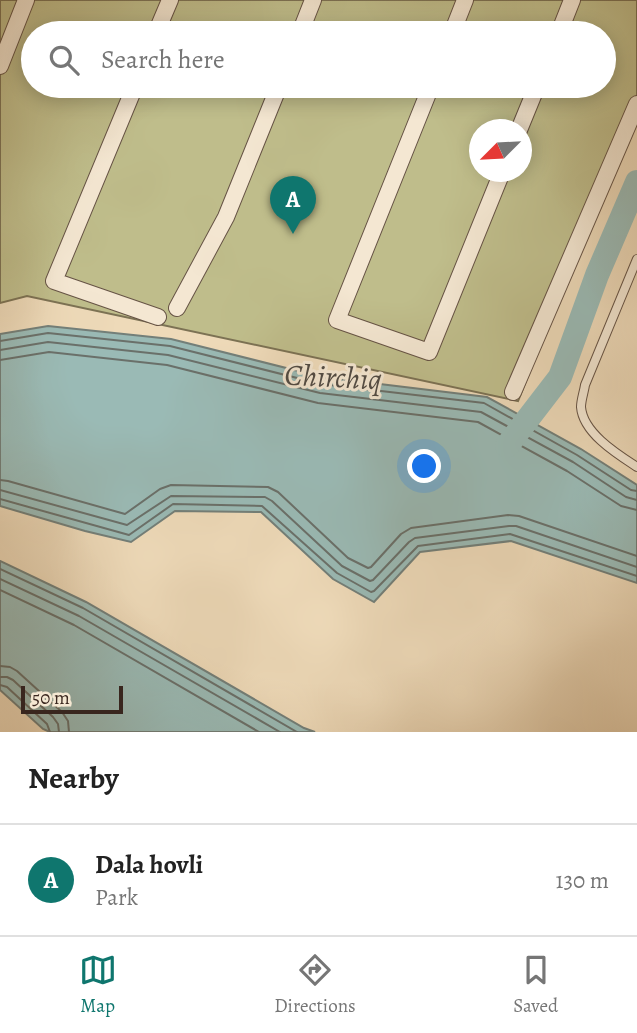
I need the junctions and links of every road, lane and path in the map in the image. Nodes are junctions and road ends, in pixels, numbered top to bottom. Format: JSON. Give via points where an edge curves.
{"nodes":[{"id":1,"x":26,"y":0,"type":"edge"},
{"id":2,"x":170,"y":0,"type":"edge"},
{"id":3,"x":313,"y":0,"type":"edge"},
{"id":4,"x":465,"y":0,"type":"edge"},
{"id":5,"x":572,"y":0,"type":"edge"},
{"id":6,"x":161,"y":21,"type":"edge"},
{"id":7,"x":305,"y":21,"type":"edge"},
{"id":8,"x":457,"y":21,"type":"edge"},
{"id":9,"x":564,"y":21,"type":"edge"},
{"id":10,"x":0,"y":66,"type":"edge"},
{"id":11,"x":130,"y":98,"type":"edge"},
{"id":12,"x":274,"y":98,"type":"edge"},
{"id":13,"x":426,"y":98,"type":"edge"},
{"id":14,"x":532,"y":98,"type":"edge"},
{"id":15,"x":637,"y":104,"type":"edge"},
{"id":16,"x":524,"y":119,"type":"edge"},
{"id":17,"x":498,"y":182,"type":"edge"},
{"id":18,"x":637,"y":259,"type":"edge"},
{"id":19,"x":177,"y":309,"type":"dead end"},
{"id":20,"x":158,"y":317,"type":"dead end"},
{"id":21,"x":513,"y":392,"type":"dead end"},
{"id":22,"x":637,"y":467,"type":"edge"}],
"edges":[{"from":1,"to":10,"type":"street"},
{"from":2,"to":6,"type":"street"},
{"from":3,"to":7,"type":"street"},
{"from":4,"to":8,"type":"street"},
{"from":5,"to":9,"type":"street"},
{"from":11,"to":20,"type":"street","via":[[54,281]]},
{"from":12,"to":19,"type":"street","via":[[226,217]]},
{"from":13,"to":17,"type":"street","via":[[337,320],[429,352]]},
{"from":14,"to":16,"type":"street"},
{"from":15,"to":21,"type":"street"},
{"from":18,"to":22,"type":"lane","via":[[585,385],[581,407],[587,427]]}]}
